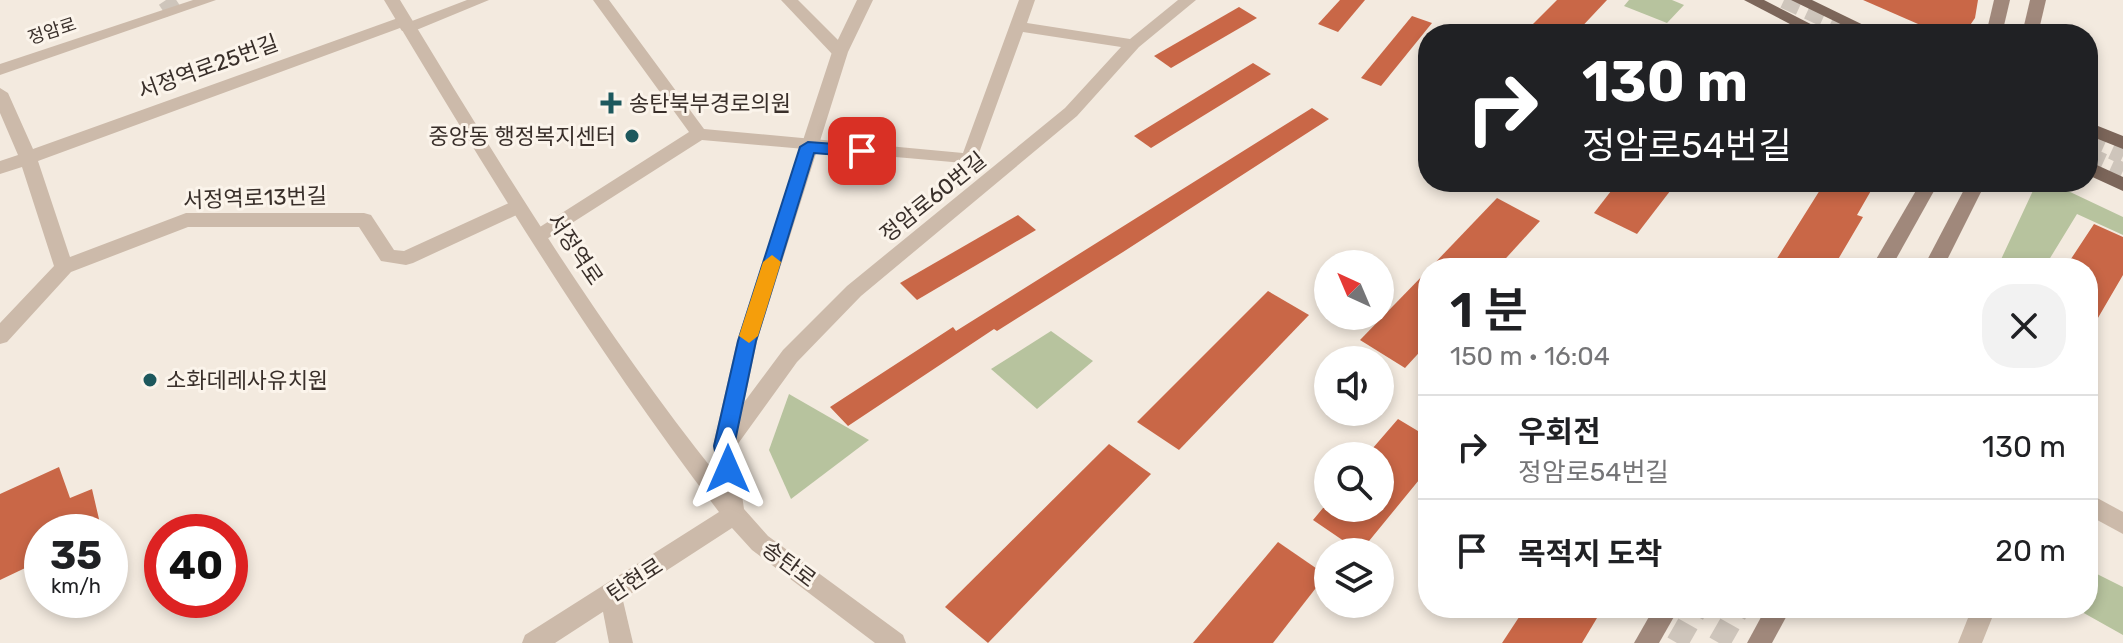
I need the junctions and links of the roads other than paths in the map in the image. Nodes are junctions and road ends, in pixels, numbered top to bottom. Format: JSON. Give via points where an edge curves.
{"nodes":[{"id":1,"x":208,"y":0,"type":"edge"},
{"id":2,"x":392,"y":0,"type":"edge"},
{"id":3,"x":481,"y":0,"type":"edge"},
{"id":4,"x":601,"y":0,"type":"edge"},
{"id":5,"x":789,"y":0,"type":"edge"},
{"id":6,"x":865,"y":0,"type":"edge"},
{"id":7,"x":1027,"y":0,"type":"edge"},
{"id":8,"x":1188,"y":0,"type":"edge"},
{"id":9,"x":1752,"y":0,"type":"edge"},
{"id":10,"x":1799,"y":0,"type":"edge"},
{"id":11,"x":2002,"y":0,"type":"edge"},
{"id":12,"x":2038,"y":0,"type":"edge"},
{"id":13,"x":406,"y":24,"type":"junction"},
{"id":14,"x":1801,"y":24,"type":"edge"},
{"id":15,"x":1852,"y":24,"type":"edge"},
{"id":16,"x":1996,"y":24,"type":"edge"},
{"id":17,"x":2032,"y":24,"type":"edge"},
{"id":18,"x":1016,"y":26,"type":"junction"},
{"id":19,"x":1133,"y":44,"type":"junction"},
{"id":20,"x":840,"y":52,"type":"junction"},
{"id":21,"x":0,"y":70,"type":"edge"},
{"id":22,"x":0,"y":93,"type":"edge"},
{"id":23,"x":2098,"y":132,"type":"edge"},
{"id":24,"x":699,"y":134,"type":"junction"},
{"id":25,"x":2123,"y":143,"type":"edge"},
{"id":26,"x":808,"y":147,"type":"junction"},
{"id":27,"x":28,"y":158,"type":"junction"},
{"id":28,"x":0,"y":168,"type":"edge"},
{"id":29,"x":2098,"y":172,"type":"edge"},
{"id":30,"x":2123,"y":185,"type":"edge"},
{"id":31,"x":1924,"y":192,"type":"edge"},
{"id":32,"x":1972,"y":192,"type":"edge"},
{"id":33,"x":517,"y":207,"type":"junction"},
{"id":34,"x":539,"y":237,"type":"junction"},
{"id":35,"x":1887,"y":258,"type":"edge"},
{"id":36,"x":1938,"y":258,"type":"edge"},
{"id":37,"x":64,"y":267,"type":"junction"},
{"id":38,"x":0,"y":336,"type":"edge"},
{"id":39,"x":724,"y":446,"type":"junction"},
{"id":40,"x":2098,"y":509,"type":"edge"},
{"id":41,"x":734,"y":514,"type":"junction"},
{"id":42,"x":2123,"y":524,"type":"edge"},
{"id":43,"x":612,"y":596,"type":"junction"},
{"id":44,"x":1661,"y":618,"type":"edge"},
{"id":45,"x":1773,"y":618,"type":"edge"},
{"id":46,"x":1980,"y":618,"type":"edge"},
{"id":47,"x":534,"y":643,"type":"edge"},
{"id":48,"x":621,"y":643,"type":"edge"},
{"id":49,"x":894,"y":643,"type":"edge"},
{"id":50,"x":1646,"y":643,"type":"edge"},
{"id":51,"x":1759,"y":643,"type":"edge"},
{"id":52,"x":1970,"y":643,"type":"edge"}],
"edges":[{"from":1,"to":21,"type":"street","name":"정암로"},
{"from":2,"to":13,"type":"street","name":"서정역로"},
{"from":3,"to":13,"type":"street","name":"서정역로25번길"},
{"from":4,"to":24,"type":"street"},
{"from":5,"to":20,"type":"street"},
{"from":6,"to":20,"type":"street"},
{"from":7,"to":18,"type":"street"},
{"from":8,"to":19,"type":"street","name":"정암로60번길"},
{"from":9,"to":14,"type":"main road"},
{"from":10,"to":15,"type":"main road"},
{"from":11,"to":16,"type":"main road"},
{"from":12,"to":17,"type":"main road"},
{"from":13,"to":27,"type":"street","name":"서정역로25번길"},
{"from":13,"to":33,"type":"street","name":"서정역로"},
{"from":18,"to":19,"type":"street"},
{"from":18,"to":26,"type":"street","via":[[969,160]]},
{"from":19,"to":39,"type":"street","name":"정암로60번길","via":[[1071,112],[854,291],[790,356]]},
{"from":20,"to":26,"type":"street"},
{"from":22,"to":27,"type":"street"},
{"from":23,"to":25,"type":"main road"},
{"from":24,"to":26,"type":"street"},
{"from":24,"to":34,"type":"street"},
{"from":26,"to":39,"type":"street","via":[[747,341]]},
{"from":27,"to":28,"type":"street","name":"서정역로25번길"},
{"from":27,"to":37,"type":"street"},
{"from":29,"to":30,"type":"main road"},
{"from":31,"to":35,"type":"main road"},
{"from":32,"to":36,"type":"main road"},
{"from":33,"to":34,"type":"street","name":"서정역로"},
{"from":33,"to":37,"type":"street","name":"서정역로13번길","via":[[406,258],[388,256],[364,220],[186,220]]},
{"from":34,"to":41,"type":"street","name":"서정역로","via":[[656,414]]},
{"from":37,"to":38,"type":"street","name":"서정역로13번길"},
{"from":39,"to":41,"type":"street"},
{"from":40,"to":42,"type":"street"},
{"from":41,"to":43,"type":"street","name":"탄현로"},
{"from":41,"to":49,"type":"street","name":"송탄로","via":[[760,543]]},
{"from":43,"to":47,"type":"street","name":"탄현로"},
{"from":43,"to":48,"type":"street"},
{"from":44,"to":50,"type":"main road"},
{"from":45,"to":51,"type":"main road"},
{"from":46,"to":52,"type":"street"}]}
